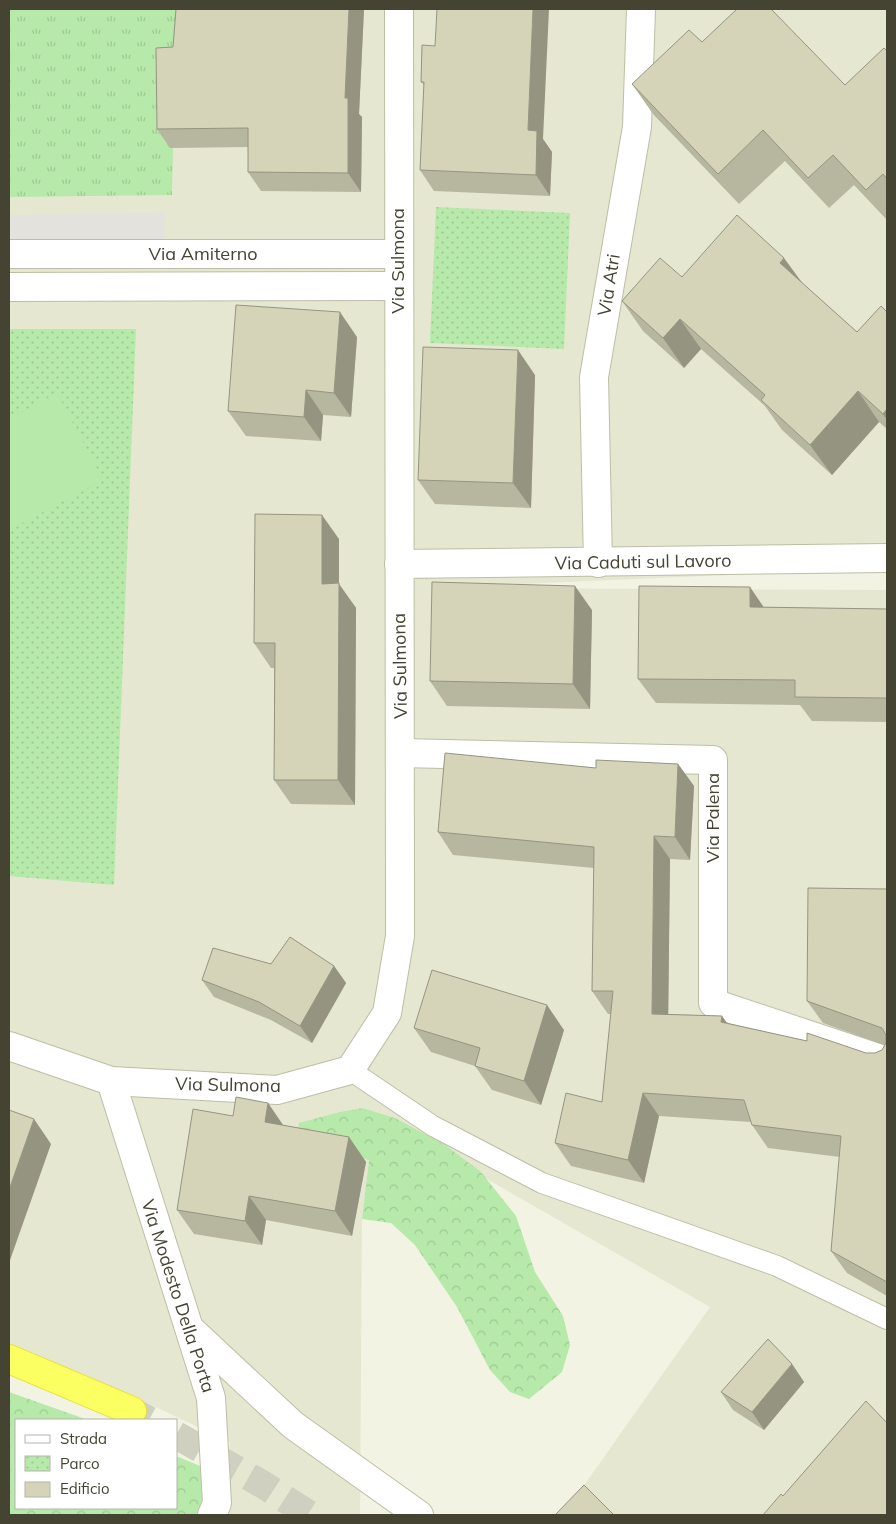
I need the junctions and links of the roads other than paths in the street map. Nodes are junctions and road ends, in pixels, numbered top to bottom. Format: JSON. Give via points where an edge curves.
{"nodes":[{"id":1,"x":399,"y":9,"type":"edge"},
{"id":2,"x":641,"y":9,"type":"edge"},
{"id":3,"x":9,"y":254,"type":"edge"},
{"id":4,"x":398,"y":254,"type":"junction"},
{"id":5,"x":398,"y":286,"type":"junction"},
{"id":6,"x":9,"y":287,"type":"edge"},
{"id":7,"x":887,"y":558,"type":"edge"},
{"id":8,"x":598,"y":563,"type":"junction"},
{"id":9,"x":399,"y":564,"type":"junction"},
{"id":10,"x":401,"y":753,"type":"junction"},
{"id":11,"x":9,"y":1046,"type":"edge"},
{"id":12,"x":887,"y":1061,"type":"edge"},
{"id":13,"x":350,"y":1070,"type":"junction"},
{"id":14,"x":111,"y":1082,"type":"junction"},
{"id":15,"x":887,"y":1319,"type":"edge"},
{"id":16,"x":188,"y":1328,"type":"junction"},
{"id":17,"x":9,"y":1360,"type":"edge"},
{"id":18,"x":132,"y":1411,"type":"tunnel mouth"},
{"id":19,"x":212,"y":1515,"type":"edge"},
{"id":20,"x":419,"y":1515,"type":"edge"}],
"edges":[{"from":1,"to":4,"type":"street","name":"Via Sulmona"},
{"from":2,"to":8,"type":"street","name":"Via Atri","via":[[637,128],[594,377]]},
{"from":3,"to":4,"type":"street","name":"Via Amiterno"},
{"from":4,"to":5,"type":"street","name":"Via Sulmona"},
{"from":5,"to":6,"type":"street","name":"Via Amiterno"},
{"from":5,"to":9,"type":"street","name":"Via Sulmona"},
{"from":7,"to":8,"type":"street","name":"Via Caduti sul Lavoro"},
{"from":8,"to":9,"type":"street","name":"Via Caduti sul Lavoro"},
{"from":9,"to":10,"type":"street","name":"Via Sulmona"},
{"from":10,"to":12,"type":"street","name":"Via Palena","via":[[713,760],[713,1003]]},
{"from":10,"to":13,"type":"street","name":"Via Sulmona","via":[[400,936],[387,1012]]},
{"from":11,"to":14,"type":"street","name":"Via Sulmona"},
{"from":13,"to":14,"type":"street","name":"Via Sulmona","via":[[277,1090]]},
{"from":13,"to":15,"type":"lane","via":[[433,1126],[542,1183],[778,1266]]},
{"from":14,"to":16,"type":"street","name":"Via Modesto Della Porta"},
{"from":16,"to":19,"type":"street","name":"Via Modesto Della Porta","via":[[211,1398],[216,1503]]},
{"from":16,"to":20,"type":"street","via":[[293,1425]]},
{"from":17,"to":18,"type":"highway"}]}
